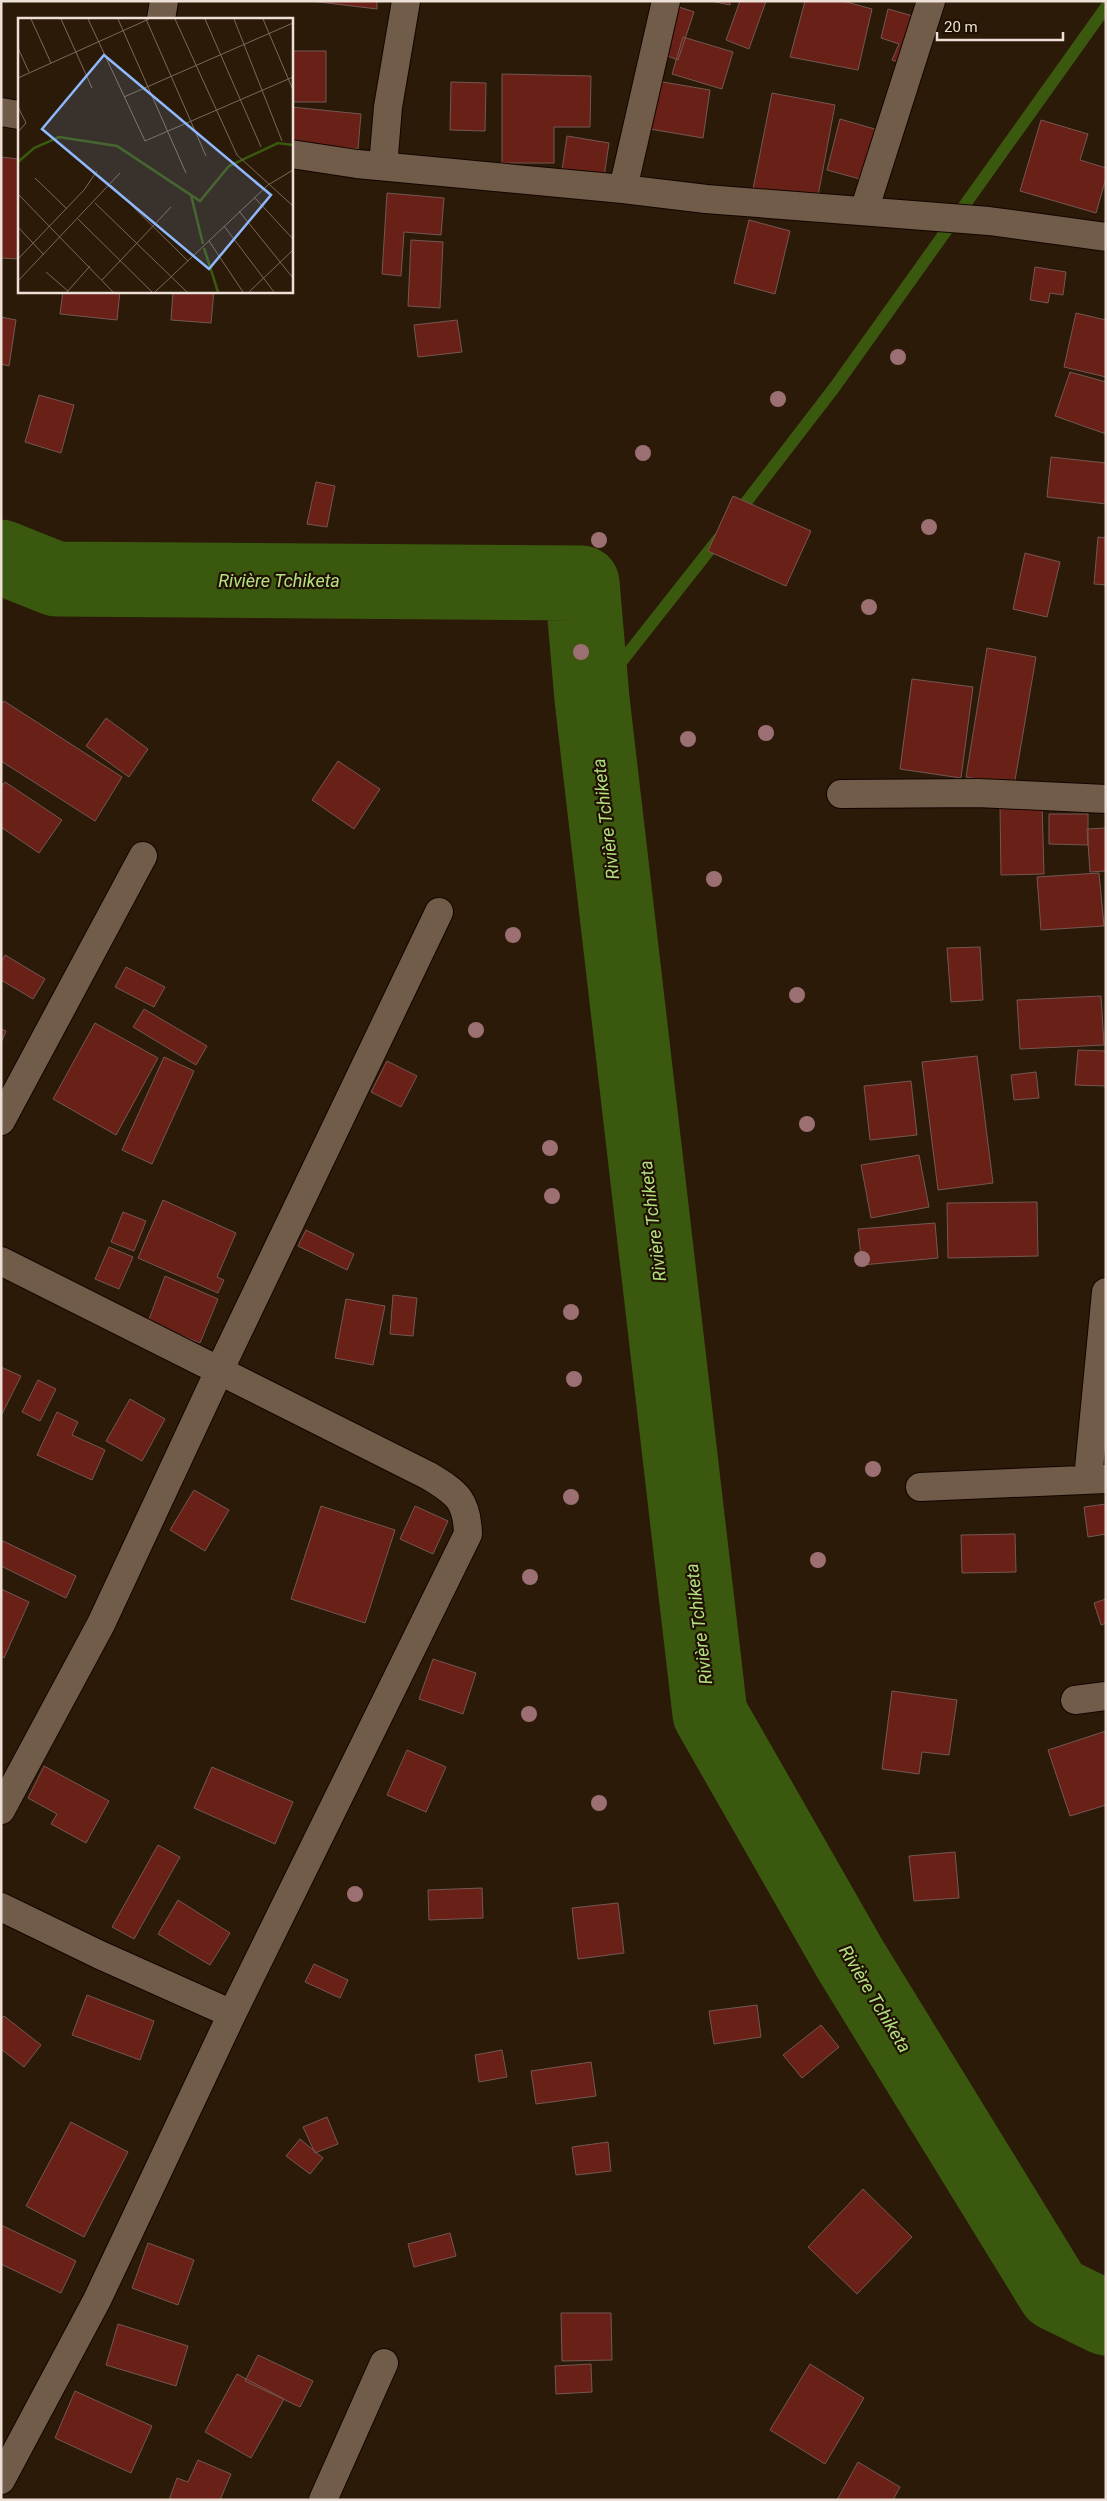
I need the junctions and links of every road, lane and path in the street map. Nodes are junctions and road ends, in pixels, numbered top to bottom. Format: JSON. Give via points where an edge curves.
{"nodes":[{"id":1,"x":164,"y":1,"type":"edge"},
{"id":2,"x":406,"y":1,"type":"edge"},
{"id":3,"x":666,"y":1,"type":"edge"},
{"id":4,"x":931,"y":1,"type":"edge"},
{"id":5,"x":162,"y":18,"type":"edge"},
{"id":6,"x":1,"y":112,"type":"edge"},
{"id":7,"x":18,"y":115,"type":"edge"},
{"id":8,"x":292,"y":154,"type":"edge"},
{"id":9,"x":383,"y":166,"type":"junction"},
{"id":10,"x":623,"y":189,"type":"junction"},
{"id":11,"x":864,"y":211,"type":"junction"},
{"id":12,"x":1106,"y":237,"type":"edge"},
{"id":13,"x":841,"y":794,"type":"dead end"},
{"id":14,"x":1106,"y":799,"type":"edge"},
{"id":15,"x":143,"y":856,"type":"dead end"},
{"id":16,"x":439,"y":912,"type":"dead end"},
{"id":17,"x":1,"y":1120,"type":"edge"},
{"id":18,"x":1,"y":1260,"type":"edge"},
{"id":19,"x":1106,"y":1292,"type":"edge"},
{"id":20,"x":220,"y":1369,"type":"junction"},
{"id":21,"x":1097,"y":1479,"type":"edge"},
{"id":22,"x":920,"y":1488,"type":"dead end"},
{"id":23,"x":1106,"y":1696,"type":"edge"},
{"id":24,"x":1076,"y":1700,"type":"dead end"},
{"id":25,"x":1,"y":1810,"type":"edge"},
{"id":26,"x":1,"y":1907,"type":"edge"},
{"id":27,"x":232,"y":2014,"type":"junction"},
{"id":28,"x":384,"y":2363,"type":"dead end"},
{"id":29,"x":1,"y":2480,"type":"edge"},
{"id":30,"x":323,"y":2500,"type":"edge"}],
"edges":[{"from":1,"to":5,"type":"street"},
{"from":2,"to":9,"type":"street","via":[[388,107]]},
{"from":3,"to":10,"type":"street"},
{"from":4,"to":11,"type":"street"},
{"from":6,"to":7,"type":"street"},
{"from":8,"to":9,"type":"street"},
{"from":9,"to":10,"type":"street"},
{"from":10,"to":11,"type":"street"},
{"from":11,"to":12,"type":"street","via":[[990,221]]},
{"from":13,"to":14,"type":"street","via":[[978,794]]},
{"from":15,"to":17,"type":"street"},
{"from":16,"to":20,"type":"street"},
{"from":18,"to":20,"type":"street"},
{"from":19,"to":21,"type":"street"},
{"from":20,"to":25,"type":"street","via":[[101,1624]]},
{"from":20,"to":27,"type":"street","via":[[453,1491],[463,1503],[468,1534]]},
{"from":21,"to":22,"type":"street"},
{"from":23,"to":24,"type":"street"},
{"from":26,"to":27,"type":"street"},
{"from":27,"to":29,"type":"street","via":[[97,2300]]},
{"from":28,"to":30,"type":"street"}]}
